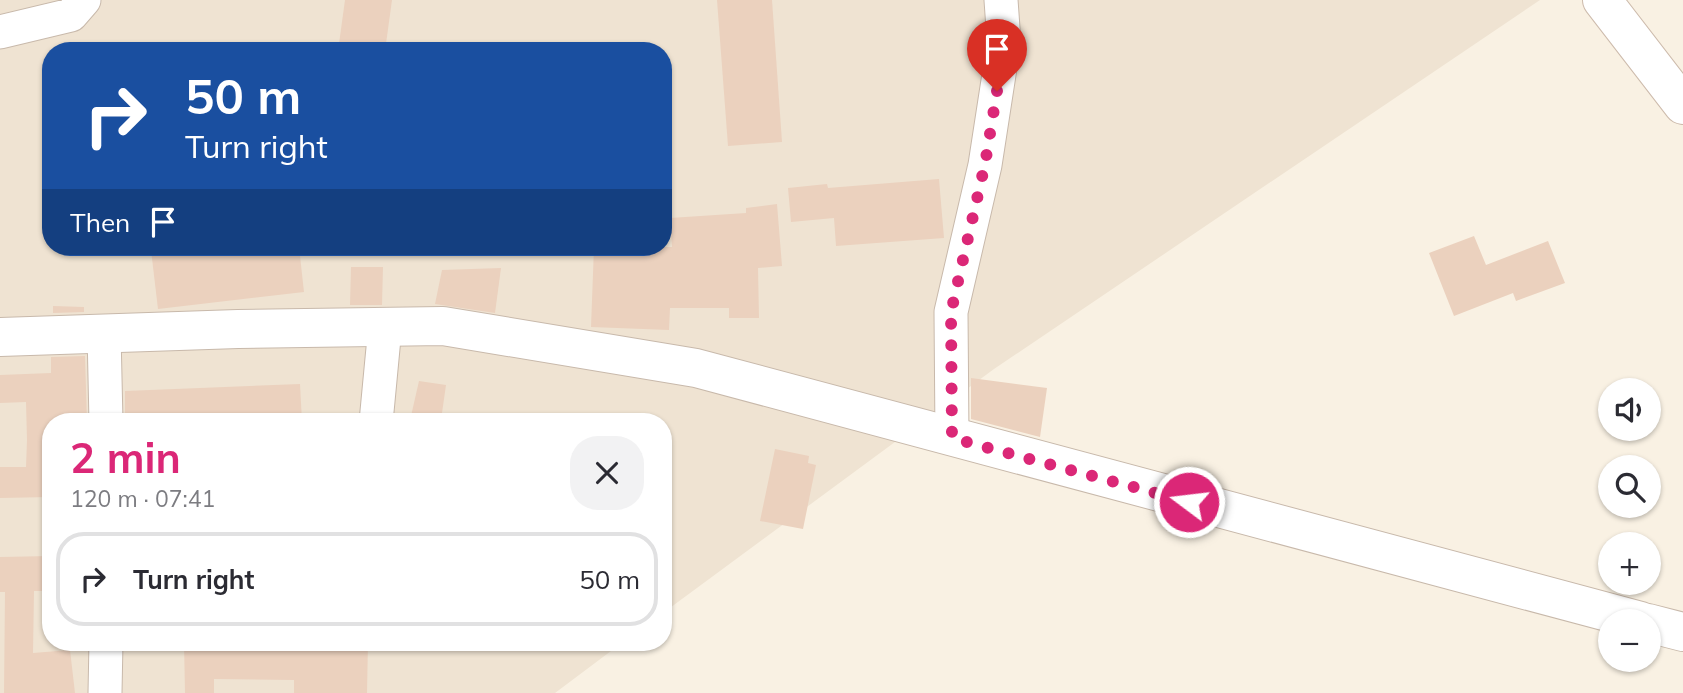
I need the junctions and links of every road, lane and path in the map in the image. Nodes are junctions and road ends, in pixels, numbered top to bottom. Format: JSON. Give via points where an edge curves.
{"nodes":[{"id":1,"x":84,"y":0,"type":"edge"},
{"id":2,"x":1001,"y":0,"type":"edge"},
{"id":3,"x":1602,"y":0,"type":"edge"},
{"id":4,"x":0,"y":32,"type":"edge"},
{"id":5,"x":1683,"y":105,"type":"edge"},
{"id":6,"x":385,"y":327,"type":"junction"},
{"id":7,"x":104,"y":333,"type":"junction"},
{"id":8,"x":0,"y":337,"type":"edge"},
{"id":9,"x":106,"y":413,"type":"edge"},
{"id":10,"x":377,"y":413,"type":"edge"},
{"id":11,"x":952,"y":438,"type":"junction"},
{"id":12,"x":1598,"y":609,"type":"edge"},
{"id":13,"x":1661,"y":626,"type":"edge"},
{"id":14,"x":1683,"y":632,"type":"edge"},
{"id":15,"x":106,"y":651,"type":"edge"},
{"id":16,"x":105,"y":693,"type":"edge"}],
"edges":[{"from":1,"to":4,"type":"street","via":[[71,15]]},
{"from":2,"to":11,"type":"street","via":[[1004,43],[996,97],[951,312]]},
{"from":3,"to":5,"type":"street"},
{"from":6,"to":7,"type":"street"},
{"from":6,"to":10,"type":"street"},
{"from":6,"to":11,"type":"street","via":[[443,326],[696,368]]},
{"from":7,"to":8,"type":"street"},
{"from":7,"to":9,"type":"street"},
{"from":11,"to":12,"type":"street"},
{"from":13,"to":14,"type":"street"},
{"from":15,"to":16,"type":"street"}]}
